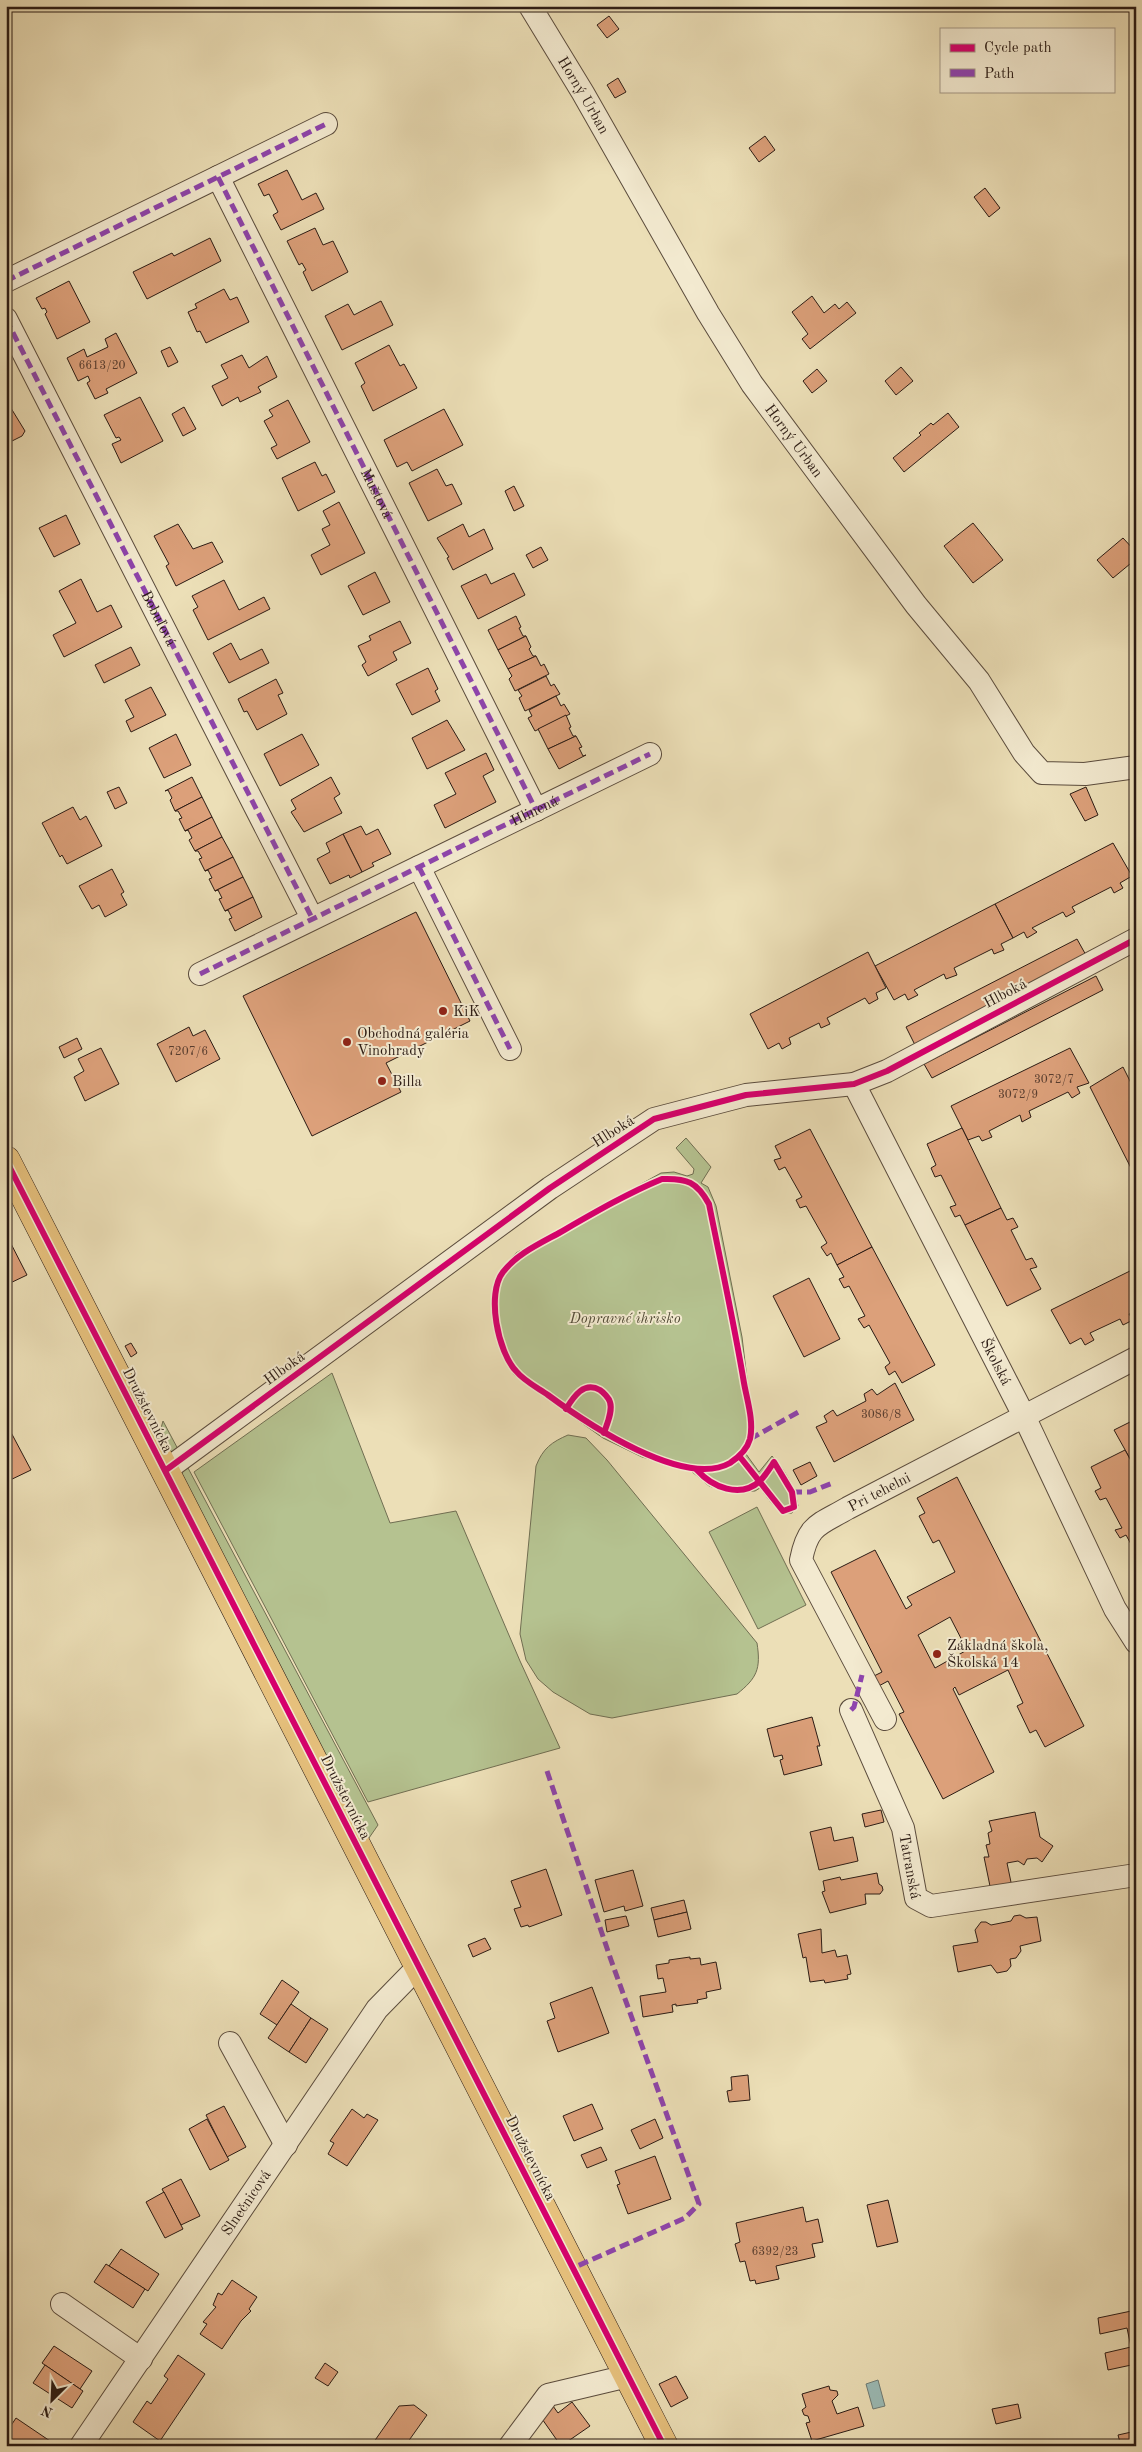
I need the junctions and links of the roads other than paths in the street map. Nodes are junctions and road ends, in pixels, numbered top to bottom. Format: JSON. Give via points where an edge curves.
{"nodes":[{"id":1,"x":530,"y":6,"type":"edge"},
{"id":2,"x":326,"y":124,"type":"dead end"},
{"id":3,"x":218,"y":178,"type":"junction"},
{"id":4,"x":6,"y":280,"type":"edge"},
{"id":5,"x":6,"y":319,"type":"edge"},
{"id":6,"x":650,"y":754,"type":"dead end"},
{"id":7,"x":1136,"y":767,"type":"edge"},
{"id":8,"x":536,"y":810,"type":"junction"},
{"id":9,"x":419,"y":867,"type":"junction"},
{"id":10,"x":312,"y":918,"type":"junction"},
{"id":11,"x":1136,"y":939,"type":"edge"},
{"id":12,"x":200,"y":974,"type":"dead end"},
{"id":13,"x":510,"y":1049,"type":"dead end"},
{"id":14,"x":854,"y":1084,"type":"junction"},
{"id":15,"x":7,"y":1165,"type":"edge"},
{"id":16,"x":1136,"y":1358,"type":"edge"},
{"id":17,"x":1024,"y":1416,"type":"junction"},
{"id":18,"x":166,"y":1470,"type":"junction"},
{"id":19,"x":1136,"y":1642,"type":"edge"},
{"id":20,"x":850,"y":1710,"type":"dead end"},
{"id":21,"x":885,"y":1719,"type":"dead end"},
{"id":22,"x":1136,"y":1875,"type":"edge"},
{"id":23,"x":419,"y":1966,"type":"junction"},
{"id":24,"x":230,"y":2044,"type":"dead end"},
{"id":25,"x":286,"y":2145,"type":"junction"},
{"id":26,"x":62,"y":2304,"type":"dead end"},
{"id":27,"x":141,"y":2359,"type":"junction"},
{"id":28,"x":628,"y":2376,"type":"junction"},
{"id":29,"x":81,"y":2446,"type":"edge"},
{"id":30,"x":510,"y":2446,"type":"edge"},
{"id":31,"x":664,"y":2446,"type":"edge"}],
"edges":[{"from":1,"to":7,"type":"street","name":"Horný Urban","via":[[752,384],[916,605],[980,681],[1024,754],[1042,773],[1085,774]]},
{"from":2,"to":3,"type":"street"},
{"from":3,"to":4,"type":"street"},
{"from":3,"to":8,"type":"street","name":"Muštová"},
{"from":5,"to":10,"type":"street","name":"Bobuľová"},
{"from":6,"to":8,"type":"street","name":"Hlinená"},
{"from":8,"to":9,"type":"street","name":"Hlinená"},
{"from":9,"to":10,"type":"street","name":"Hlinená"},
{"from":9,"to":13,"type":"street"},
{"from":10,"to":12,"type":"street","name":"Hlinená"},
{"from":11,"to":14,"type":"street","name":"Hlboká","via":[[886,1071]]},
{"from":14,"to":17,"type":"street","name":"Školská"},
{"from":14,"to":18,"type":"street","name":"Hlboká","via":[[746,1095],[654,1120],[576,1170]]},
{"from":15,"to":18,"type":"main road","name":"Družstevnícka"},
{"from":16,"to":17,"type":"street","name":"Pri tehelni"},
{"from":17,"to":19,"type":"street","name":"Školská","via":[[1115,1608]]},
{"from":17,"to":21,"type":"street","name":"Pri tehelni","via":[[848,1508],[814,1528],[805,1539],[801,1560]]},
{"from":18,"to":23,"type":"main road","name":"Družstevnícka"},
{"from":20,"to":22,"type":"street","name":"Tatranská","via":[[902,1828],[916,1898],[931,1906]]},
{"from":23,"to":25,"type":"street","name":"Slnečnicová","via":[[377,2009]]},
{"from":23,"to":28,"type":"main road","name":"Družstevnícka"},
{"from":24,"to":25,"type":"street"},
{"from":25,"to":27,"type":"street","name":"Slnečnicová"},
{"from":26,"to":27,"type":"street"},
{"from":27,"to":29,"type":"street","name":"Slnečnicová"},
{"from":28,"to":30,"type":"street","via":[[548,2395]]},
{"from":28,"to":31,"type":"main road","name":"Družstevnícka"}]}
